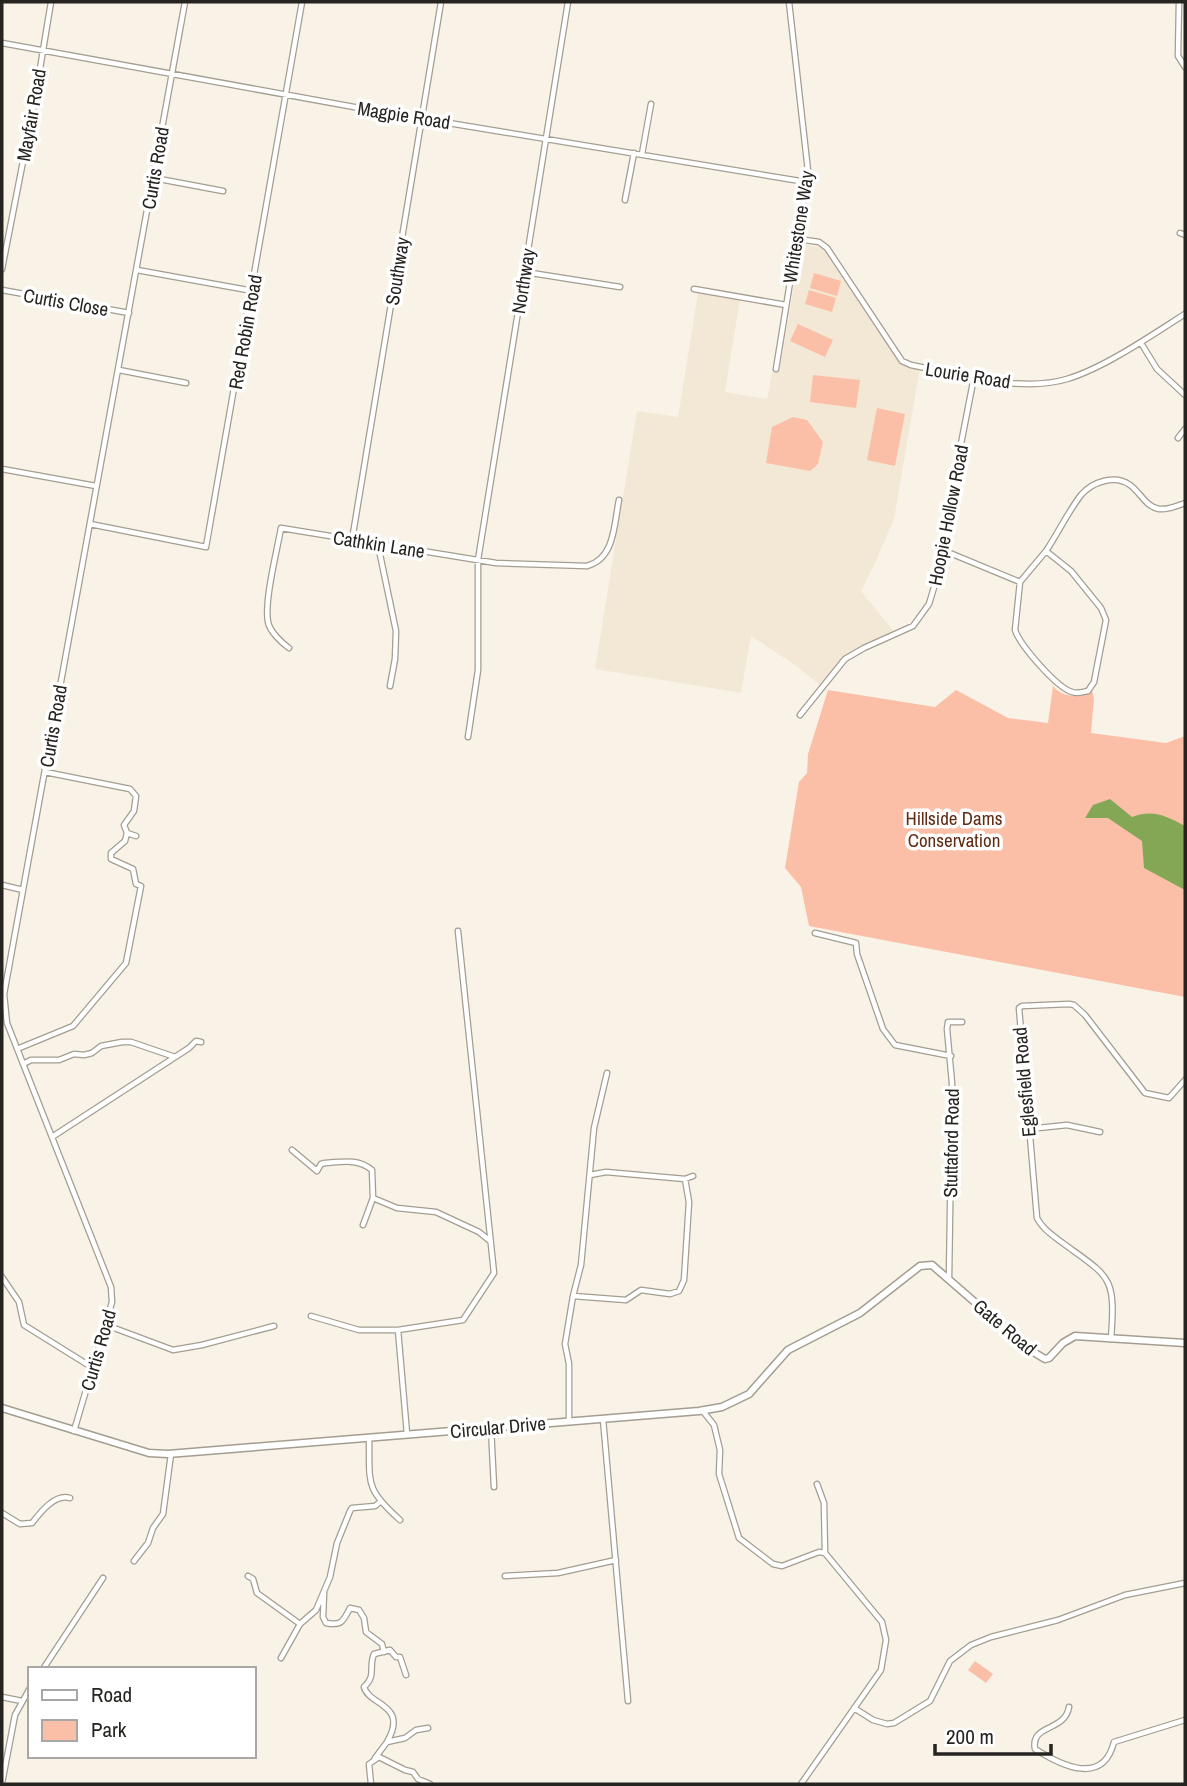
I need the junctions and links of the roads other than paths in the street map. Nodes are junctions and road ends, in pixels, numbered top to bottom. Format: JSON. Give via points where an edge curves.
{"nodes":[{"id":1,"x":51,"y":2,"type":"edge"},
{"id":2,"x":185,"y":2,"type":"edge"},
{"id":3,"x":302,"y":2,"type":"edge"},
{"id":4,"x":441,"y":2,"type":"edge"},
{"id":5,"x":568,"y":2,"type":"edge"},
{"id":6,"x":789,"y":2,"type":"edge"},
{"id":7,"x":1179,"y":2,"type":"edge"},
{"id":8,"x":2,"y":43,"type":"edge"},
{"id":9,"x":42,"y":51,"type":"junction"},
{"id":10,"x":1185,"y":67,"type":"edge"},
{"id":11,"x":172,"y":75,"type":"junction"},
{"id":12,"x":286,"y":95,"type":"junction"},
{"id":13,"x":651,"y":104,"type":"dead end"},
{"id":14,"x":422,"y":118,"type":"junction"},
{"id":15,"x":546,"y":139,"type":"junction"},
{"id":16,"x":634,"y":153,"type":"junction"},
{"id":17,"x":642,"y":154,"type":"junction"},
{"id":18,"x":154,"y":178,"type":"junction"},
{"id":19,"x":806,"y":182,"type":"junction"},
{"id":20,"x":223,"y":191,"type":"dead end"},
{"id":21,"x":625,"y":200,"type":"dead end"},
{"id":22,"x":798,"y":239,"type":"junction"},
{"id":23,"x":2,"y":269,"type":"edge"},
{"id":24,"x":137,"y":270,"type":"junction"},
{"id":25,"x":525,"y":272,"type":"junction"},
{"id":26,"x":620,"y":287,"type":"dead end"},
{"id":27,"x":694,"y":289,"type":"dead end"},
{"id":28,"x":2,"y":290,"type":"edge"},
{"id":29,"x":253,"y":291,"type":"junction"},
{"id":30,"x":786,"y":305,"type":"junction"},
{"id":31,"x":129,"y":313,"type":"junction"},
{"id":32,"x":1185,"y":314,"type":"edge"},
{"id":33,"x":1141,"y":342,"type":"junction"},
{"id":34,"x":776,"y":369,"type":"dead end"},
{"id":35,"x":119,"y":370,"type":"junction"},
{"id":36,"x":974,"y":377,"type":"junction"},
{"id":37,"x":186,"y":383,"type":"dead end"},
{"id":38,"x":1185,"y":395,"type":"edge"},
{"id":39,"x":1185,"y":429,"type":"edge"},
{"id":40,"x":1178,"y":438,"type":"dead end"},
{"id":41,"x":2,"y":469,"type":"edge"},
{"id":42,"x":96,"y":486,"type":"junction"},
{"id":43,"x":619,"y":500,"type":"dead end"},
{"id":44,"x":1185,"y":503,"type":"edge"},
{"id":45,"x":90,"y":524,"type":"junction"},
{"id":46,"x":352,"y":540,"type":"junction"},
{"id":47,"x":378,"y":545,"type":"junction"},
{"id":48,"x":945,"y":551,"type":"junction"},
{"id":49,"x":1046,"y":551,"type":"junction"},
{"id":50,"x":478,"y":560,"type":"junction"},
{"id":51,"x":1020,"y":582,"type":"junction"},
{"id":52,"x":289,"y":648,"type":"dead end"},
{"id":53,"x":390,"y":686,"type":"dead end"},
{"id":54,"x":800,"y":715,"type":"dead end"},
{"id":55,"x":468,"y":737,"type":"dead end"},
{"id":56,"x":45,"y":772,"type":"junction"},
{"id":57,"x":127,"y":832,"type":"junction"},
{"id":58,"x":136,"y":835,"type":"dead end"},
{"id":59,"x":2,"y":885,"type":"edge"},
{"id":60,"x":23,"y":890,"type":"junction"},
{"id":61,"x":458,"y":931,"type":"dead end"},
{"id":62,"x":815,"y":933,"type":"dead end"},
{"id":63,"x":3,"y":994,"type":"edge"},
{"id":64,"x":962,"y":1021,"type":"dead end"},
{"id":65,"x":201,"y":1042,"type":"dead end"},
{"id":66,"x":17,"y":1049,"type":"junction"},
{"id":67,"x":951,"y":1056,"type":"junction"},
{"id":68,"x":176,"y":1057,"type":"junction"},
{"id":69,"x":23,"y":1064,"type":"junction"},
{"id":70,"x":607,"y":1073,"type":"dead end"},
{"id":71,"x":1185,"y":1080,"type":"edge"},
{"id":72,"x":1028,"y":1129,"type":"junction"},
{"id":73,"x":1100,"y":1132,"type":"dead end"},
{"id":74,"x":52,"y":1138,"type":"junction"},
{"id":75,"x":292,"y":1150,"type":"dead end"},
{"id":76,"x":590,"y":1175,"type":"junction"},
{"id":77,"x":693,"y":1176,"type":"dead end"},
{"id":78,"x":685,"y":1179,"type":"junction"},
{"id":79,"x":373,"y":1198,"type":"junction"},
{"id":80,"x":363,"y":1225,"type":"dead end"},
{"id":81,"x":490,"y":1241,"type":"junction"},
{"id":82,"x":2,"y":1277,"type":"edge"},
{"id":83,"x":949,"y":1278,"type":"junction"},
{"id":84,"x":573,"y":1296,"type":"junction"},
{"id":85,"x":311,"y":1316,"type":"dead end"},
{"id":86,"x":106,"y":1325,"type":"junction"},
{"id":87,"x":274,"y":1326,"type":"dead end"},
{"id":88,"x":398,"y":1330,"type":"junction"},
{"id":89,"x":1111,"y":1339,"type":"junction"},
{"id":90,"x":1185,"y":1343,"type":"edge"},
{"id":91,"x":93,"y":1368,"type":"junction"},
{"id":92,"x":2,"y":1408,"type":"edge"},
{"id":93,"x":702,"y":1410,"type":"junction"},
{"id":94,"x":603,"y":1418,"type":"junction"},
{"id":95,"x":569,"y":1421,"type":"junction"},
{"id":96,"x":491,"y":1427,"type":"junction"},
{"id":97,"x":74,"y":1431,"type":"junction"},
{"id":98,"x":407,"y":1434,"type":"junction"},
{"id":99,"x":369,"y":1437,"type":"junction"},
{"id":100,"x":171,"y":1454,"type":"junction"},
{"id":101,"x":817,"y":1484,"type":"dead end"},
{"id":102,"x":494,"y":1487,"type":"dead end"},
{"id":103,"x":70,"y":1498,"type":"dead end"},
{"id":104,"x":380,"y":1502,"type":"junction"},
{"id":105,"x":2,"y":1513,"type":"edge"},
{"id":106,"x":400,"y":1520,"type":"dead end"},
{"id":107,"x":825,"y":1553,"type":"junction"},
{"id":108,"x":617,"y":1560,"type":"junction"},
{"id":109,"x":134,"y":1561,"type":"dead end"},
{"id":110,"x":248,"y":1576,"type":"dead end"},
{"id":111,"x":505,"y":1576,"type":"dead end"},
{"id":112,"x":103,"y":1578,"type":"dead end"},
{"id":113,"x":1185,"y":1583,"type":"edge"},
{"id":114,"x":324,"y":1592,"type":"junction"},
{"id":115,"x":300,"y":1624,"type":"junction"},
{"id":116,"x":384,"y":1652,"type":"junction"},
{"id":117,"x":281,"y":1658,"type":"dead end"},
{"id":118,"x":44,"y":1667,"type":"edge"},
{"id":119,"x":406,"y":1675,"type":"dead end"},
{"id":120,"x":28,"y":1691,"type":"edge"},
{"id":121,"x":2,"y":1697,"type":"edge"},
{"id":122,"x":22,"y":1701,"type":"junction"},
{"id":123,"x":628,"y":1701,"type":"dead end"},
{"id":124,"x":854,"y":1707,"type":"junction"},
{"id":125,"x":1069,"y":1707,"type":"dead end"},
{"id":126,"x":1185,"y":1720,"type":"edge"},
{"id":127,"x":428,"y":1728,"type":"dead end"},
{"id":128,"x":387,"y":1742,"type":"junction"},
{"id":129,"x":374,"y":1758,"type":"junction"},
{"id":130,"x":2,"y":1783,"type":"edge"},
{"id":131,"x":371,"y":1784,"type":"edge"},
{"id":132,"x":430,"y":1784,"type":"edge"},
{"id":133,"x":801,"y":1784,"type":"edge"}],
"edges":[{"from":1,"to":9,"type":"street","name":"Mayfair Road"},
{"from":2,"to":11,"type":"street","name":"Curtis Road"},
{"from":3,"to":12,"type":"street","name":"Red Robin Road"},
{"from":4,"to":14,"type":"street","name":"Southway"},
{"from":5,"to":15,"type":"street","name":"Northway"},
{"from":6,"to":19,"type":"street","name":"Whitestone Way","via":[[807,151]]},
{"from":7,"to":10,"type":"street","via":[[1178,56]]},
{"from":8,"to":9,"type":"street","name":"Magpie Road"},
{"from":9,"to":11,"type":"street","name":"Magpie Road"},
{"from":9,"to":23,"type":"street","name":"Mayfair Road"},
{"from":11,"to":12,"type":"street","name":"Magpie Road"},
{"from":11,"to":18,"type":"street","name":"Curtis Road"},
{"from":12,"to":14,"type":"street","name":"Magpie Road"},
{"from":12,"to":29,"type":"street","name":"Red Robin Road"},
{"from":13,"to":17,"type":"street"},
{"from":14,"to":15,"type":"street","name":"Magpie Road"},
{"from":14,"to":46,"type":"street","name":"Southway"},
{"from":15,"to":16,"type":"street","name":"Magpie Road"},
{"from":15,"to":25,"type":"street","name":"Northway"},
{"from":16,"to":17,"type":"street","name":"Magpie Road"},
{"from":16,"to":21,"type":"street"},
{"from":17,"to":19,"type":"street","name":"Magpie Road"},
{"from":18,"to":20,"type":"street"},
{"from":18,"to":24,"type":"street","name":"Curtis Road"},
{"from":19,"to":22,"type":"street","name":"Whitestone Way"},
{"from":22,"to":30,"type":"street","name":"Whitestone Way"},
{"from":22,"to":36,"type":"street","name":"Lourie Road","via":[[827,248],[904,362]]},
{"from":24,"to":29,"type":"street"},
{"from":24,"to":31,"type":"street","name":"Curtis Road"},
{"from":25,"to":26,"type":"street"},
{"from":25,"to":50,"type":"street","name":"Northway"},
{"from":27,"to":30,"type":"street"},
{"from":28,"to":31,"type":"street","name":"Curtis Close"},
{"from":29,"to":45,"type":"street","name":"Red Robin Road","via":[[206,547]]},
{"from":30,"to":34,"type":"street","name":"Whitestone Way"},
{"from":31,"to":35,"type":"street","name":"Curtis Road"},
{"from":32,"to":33,"type":"street","name":"Lourie Road"},
{"from":33,"to":36,"type":"street","name":"Lourie Road","via":[[1058,382],[1024,384]]},
{"from":33,"to":38,"type":"street","via":[[1157,369]]},
{"from":35,"to":37,"type":"street"},
{"from":35,"to":42,"type":"street","name":"Curtis Road"},
{"from":36,"to":48,"type":"street","name":"Hoopie Hollow Road"},
{"from":39,"to":40,"type":"street"},
{"from":41,"to":42,"type":"street"},
{"from":42,"to":45,"type":"street","name":"Curtis Road"},
{"from":43,"to":50,"type":"street","name":"Cathkin Lane","via":[[608,551],[593,565]]},
{"from":44,"to":49,"type":"street","via":[[1157,509],[1130,485],[1105,480],[1080,496]]},
{"from":45,"to":56,"type":"street","name":"Curtis Road"},
{"from":46,"to":47,"type":"street","name":"Cathkin Lane"},
{"from":46,"to":52,"type":"street","name":"Cathkin Lane","via":[[281,528],[268,620]]},
{"from":47,"to":50,"type":"street","name":"Cathkin Lane"},
{"from":47,"to":53,"type":"street","via":[[396,631]]},
{"from":48,"to":51,"type":"street"},
{"from":48,"to":54,"type":"street","name":"Hoopie Hollow Road","via":[[934,593],[919,621],[845,659]]},
{"from":49,"to":51,"type":"street"},
{"from":49,"to":51,"type":"street","via":[[1071,572],[1105,614],[1107,625],[1092,687],[1079,693],[1063,688],[1018,637],[1015,621]]},
{"from":50,"to":55,"type":"street","name":"Northway","via":[[478,670]]},
{"from":56,"to":57,"type":"street","via":[[133,792],[134,811],[124,825]]},
{"from":56,"to":60,"type":"street","name":"Curtis Road"},
{"from":57,"to":58,"type":"street"},
{"from":57,"to":66,"type":"street","via":[[125,841],[111,853],[114,862],[133,869],[136,884],[141,886],[126,963],[73,1026]]},
{"from":59,"to":60,"type":"street"},
{"from":60,"to":63,"type":"street","name":"Curtis Road"},
{"from":61,"to":81,"type":"street"},
{"from":62,"to":67,"type":"street","via":[[856,943],[883,1030],[895,1045]]},
{"from":63,"to":66,"type":"street","name":"Curtis Road"},
{"from":64,"to":67,"type":"street","name":"Stuttaford Road","via":[[948,1022]]},
{"from":65,"to":68,"type":"street"},
{"from":66,"to":69,"type":"street","name":"Curtis Road"},
{"from":67,"to":83,"type":"street","name":"Stuttaford Road"},
{"from":68,"to":69,"type":"street","via":[[122,1042],[92,1053]]},
{"from":68,"to":74,"type":"street"},
{"from":69,"to":74,"type":"street","name":"Curtis Road"},
{"from":70,"to":76,"type":"street","via":[[594,1128]]},
{"from":71,"to":72,"type":"street","name":"Eglesfield Road","via":[[1169,1098],[1145,1093],[1074,1005],[1022,1006],[1018,1016]]},
{"from":72,"to":73,"type":"street","via":[[1068,1125]]},
{"from":72,"to":89,"type":"street","name":"Eglesfield Road","via":[[1038,1221],[1108,1280],[1113,1297]]},
{"from":74,"to":86,"type":"street","name":"Curtis Road","via":[[111,1287]]},
{"from":75,"to":79,"type":"street","via":[[317,1171],[325,1163],[364,1163],[372,1170]]},
{"from":76,"to":78,"type":"street","via":[[606,1172]]},
{"from":76,"to":84,"type":"street","via":[[581,1265]]},
{"from":77,"to":78,"type":"street"},
{"from":78,"to":84,"type":"street","via":[[689,1202],[684,1280],[679,1291],[641,1290],[626,1300]]},
{"from":79,"to":80,"type":"street"},
{"from":79,"to":81,"type":"street","via":[[397,1208],[436,1212]]},
{"from":81,"to":88,"type":"street","via":[[494,1273],[463,1320]]},
{"from":82,"to":91,"type":"street","via":[[19,1302],[24,1325]]},
{"from":83,"to":89,"type":"street","name":"Gate Road","via":[[1045,1359],[1075,1336]]},
{"from":83,"to":93,"type":"street","name":"Circular Drive","via":[[932,1265],[920,1266],[860,1313],[788,1350],[749,1394],[722,1407]]},
{"from":84,"to":95,"type":"street","via":[[565,1344]]},
{"from":85,"to":88,"type":"street","via":[[359,1330]]},
{"from":86,"to":87,"type":"street","via":[[173,1350]]},
{"from":86,"to":91,"type":"street","name":"Curtis Road"},
{"from":88,"to":98,"type":"street"},
{"from":89,"to":90,"type":"street","name":"Gate Road"},
{"from":91,"to":97,"type":"street","name":"Curtis Road"},
{"from":92,"to":97,"type":"street","name":"Circular Drive"},
{"from":93,"to":94,"type":"street","name":"Circular Drive"},
{"from":93,"to":107,"type":"street","via":[[714,1425],[719,1474],[739,1538],[782,1566]]},
{"from":94,"to":95,"type":"street","name":"Circular Drive"},
{"from":94,"to":108,"type":"street"},
{"from":95,"to":96,"type":"street","name":"Circular Drive"},
{"from":96,"to":98,"type":"street","name":"Circular Drive"},
{"from":96,"to":102,"type":"street"},
{"from":97,"to":100,"type":"street","name":"Circular Drive"},
{"from":98,"to":99,"type":"street","name":"Circular Drive"},
{"from":99,"to":100,"type":"street","name":"Circular Drive"},
{"from":99,"to":104,"type":"street","via":[[370,1484]]},
{"from":100,"to":109,"type":"street","via":[[163,1514]]},
{"from":101,"to":107,"type":"street","via":[[824,1503]]},
{"from":103,"to":105,"type":"street","via":[[59,1498],[40,1510],[32,1523],[20,1524]]},
{"from":104,"to":106,"type":"street"},
{"from":104,"to":114,"type":"street","via":[[350,1511]]},
{"from":107,"to":124,"type":"street","via":[[886,1632],[882,1666]]},
{"from":108,"to":111,"type":"street","via":[[558,1573]]},
{"from":108,"to":123,"type":"street"},
{"from":110,"to":115,"type":"street","via":[[257,1593]]},
{"from":112,"to":118,"type":"street"},
{"from":113,"to":124,"type":"street","via":[[1125,1595],[971,1645],[950,1661],[930,1701],[894,1723],[873,1720]]},
{"from":114,"to":115,"type":"street","via":[[312,1615]]},
{"from":114,"to":116,"type":"street","via":[[326,1623],[338,1626],[349,1608],[359,1610],[366,1632],[382,1644]]},
{"from":115,"to":117,"type":"street"},
{"from":116,"to":119,"type":"street","via":[[390,1650],[400,1657]]},
{"from":116,"to":128,"type":"street","via":[[374,1654],[373,1675],[364,1690],[386,1707],[393,1720]]},
{"from":120,"to":122,"type":"street"},
{"from":121,"to":122,"type":"street"},
{"from":122,"to":130,"type":"street"},
{"from":124,"to":133,"type":"street"},
{"from":125,"to":126,"type":"street","via":[[1064,1720],[1042,1730],[1034,1744],[1072,1771],[1104,1764],[1114,1742]]},
{"from":127,"to":128,"type":"street"},
{"from":128,"to":129,"type":"street"},
{"from":129,"to":131,"type":"street","via":[[368,1769]]},
{"from":129,"to":132,"type":"street","via":[[379,1756]]}]}
